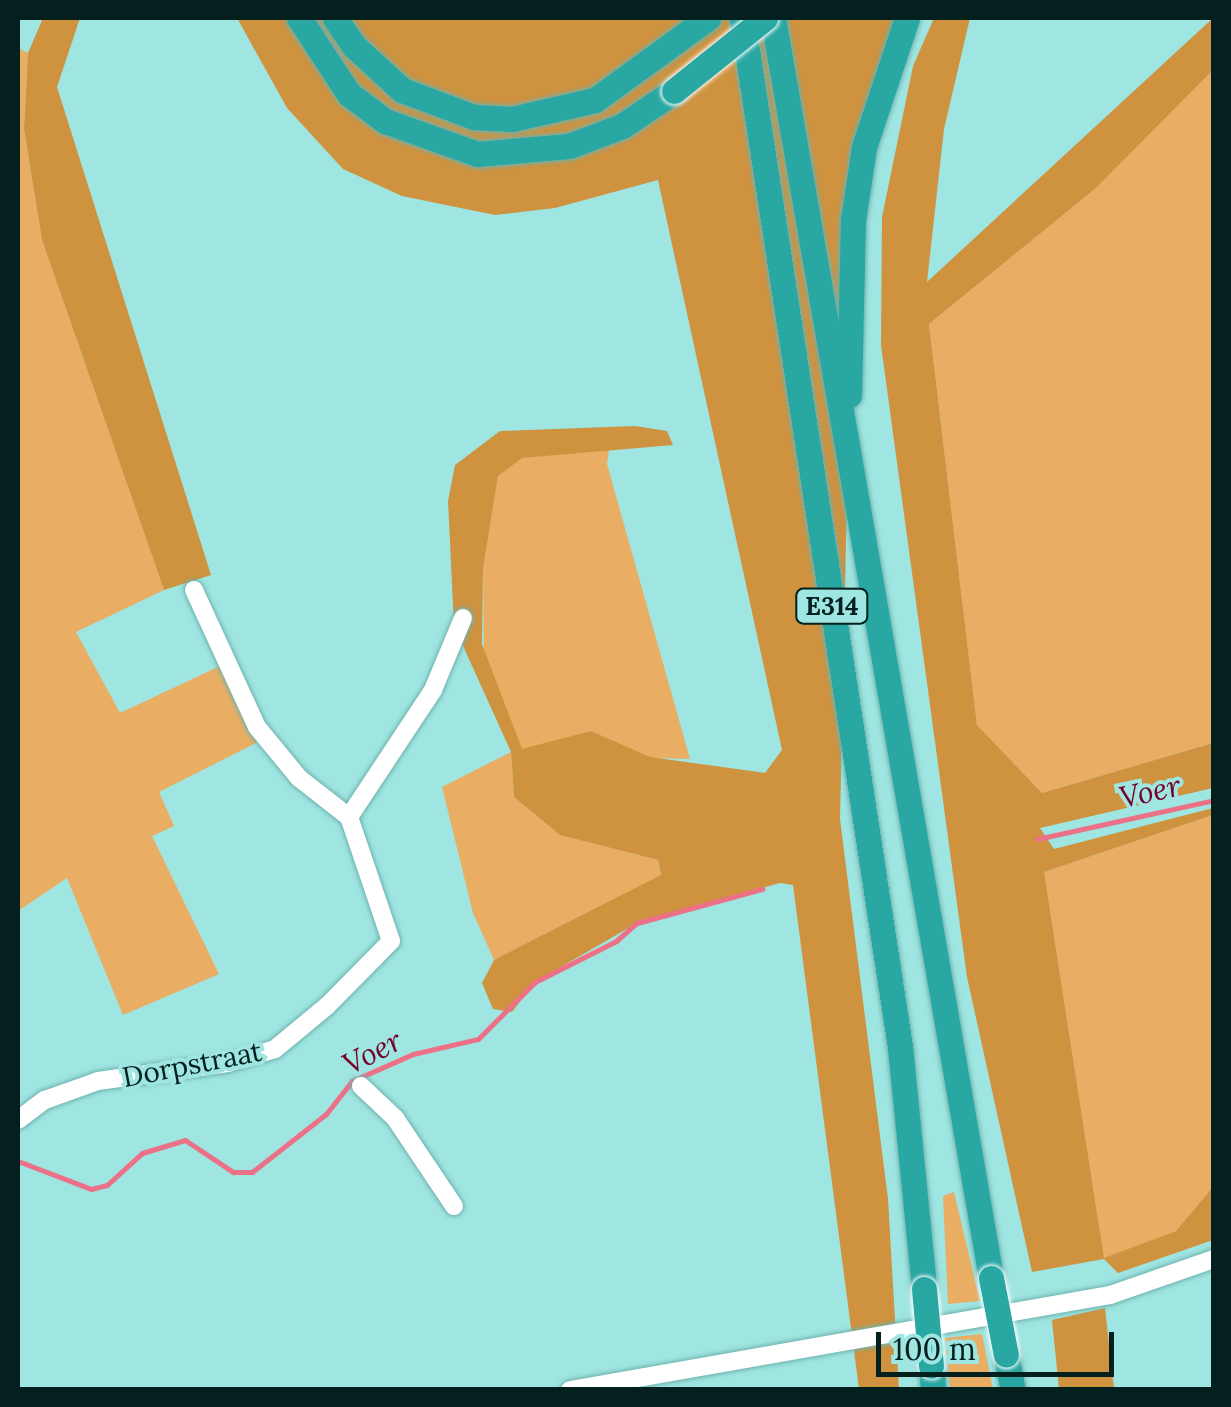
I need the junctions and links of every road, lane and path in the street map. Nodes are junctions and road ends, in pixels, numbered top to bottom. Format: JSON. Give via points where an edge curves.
{"nodes":[{"id":1,"x":299,"y":18,"type":"edge"},
{"id":2,"x":335,"y":18,"type":"edge"},
{"id":3,"x":708,"y":18,"type":"edge"},
{"id":4,"x":742,"y":18,"type":"edge"},
{"id":5,"x":769,"y":18,"type":"edge"},
{"id":6,"x":906,"y":18,"type":"edge"},
{"id":7,"x":848,"y":435,"type":"junction"},
{"id":8,"x":194,"y":590,"type":"dead end"},
{"id":9,"x":463,"y":618,"type":"dead end"},
{"id":10,"x":349,"y":816,"type":"junction"},
{"id":11,"x":361,"y":1086,"type":"dead end"},
{"id":12,"x":18,"y":1120,"type":"edge"},
{"id":13,"x":454,"y":1206,"type":"dead end"},
{"id":14,"x":1214,"y":1259,"type":"edge"},
{"id":15,"x":932,"y":1378,"type":"edge"},
{"id":16,"x":570,"y":1390,"type":"edge"},
{"id":17,"x":1013,"y":1390,"type":"edge"}],
"edges":[{"from":1,"to":5,"type":"highway","bridge":true,"via":[[322,60],[361,103],[432,143],[477,154],[569,146],[622,126]]},
{"from":2,"to":3,"type":"highway","via":[[354,46],[402,90],[474,117],[556,114],[594,100]]},
{"from":4,"to":15,"type":"highway","number":"E314","bridge":true,"via":[[900,1047]]},
{"from":5,"to":7,"type":"highway","number":"E314"},
{"from":6,"to":7,"type":"highway","via":[[869,131],[854,220]]},
{"from":7,"to":17,"type":"highway","number":"E314","bridge":true},
{"from":8,"to":10,"type":"street","via":[[257,727],[298,778]]},
{"from":9,"to":10,"type":"street","via":[[432,690]]},
{"from":10,"to":12,"type":"street","name":"Dorpstraat","via":[[390,941],[340,994],[275,1048],[228,1064],[98,1082],[45,1100]]},
{"from":11,"to":13,"type":"street","via":[[394,1118]]},
{"from":14,"to":16,"type":"street","via":[[1110,1295]]}]}
